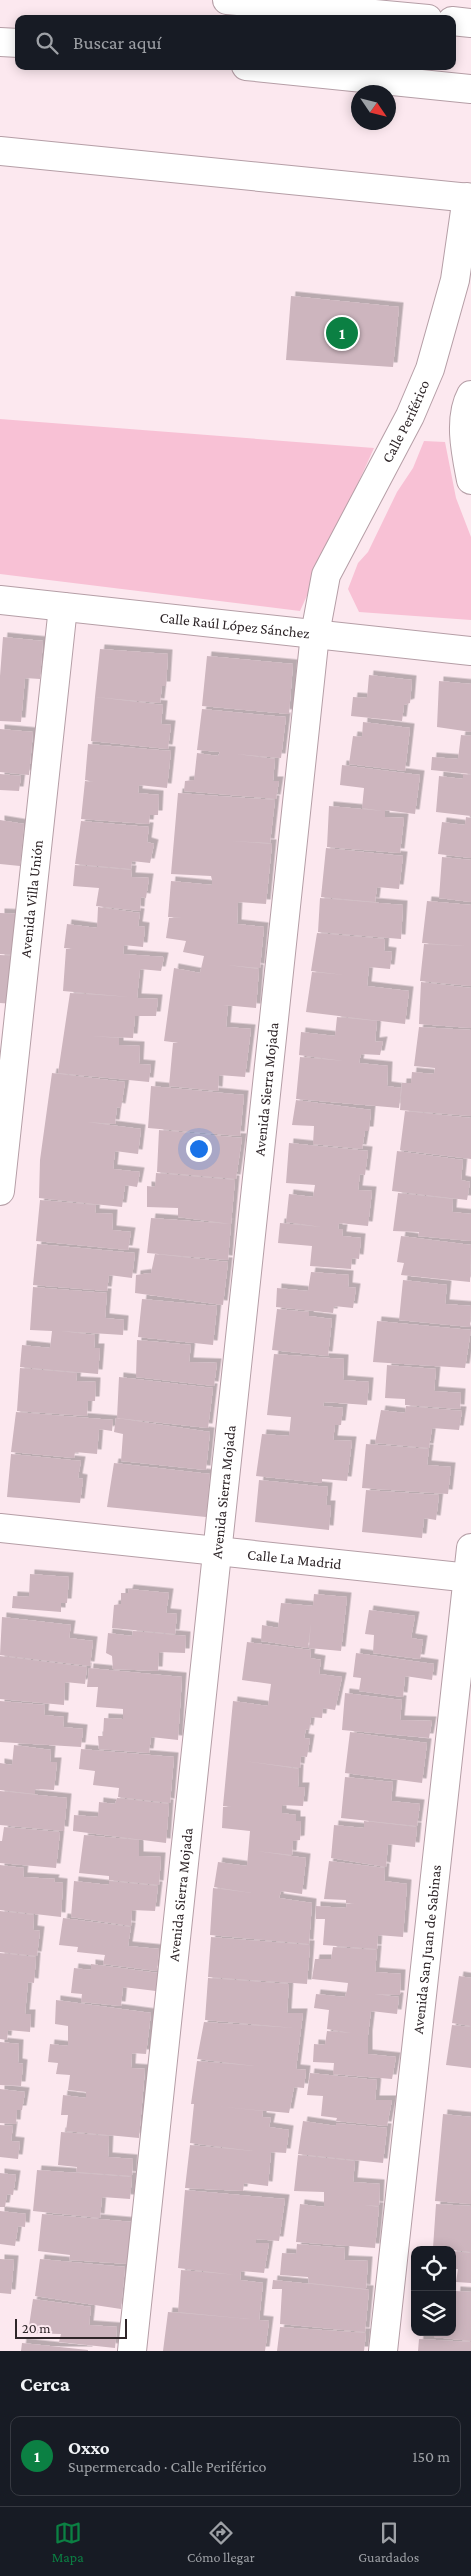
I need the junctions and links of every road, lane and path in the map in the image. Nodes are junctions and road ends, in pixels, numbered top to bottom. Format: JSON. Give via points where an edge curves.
{"nodes":[{"id":1,"x":227,"y":0,"type":"edge"},
{"id":2,"x":386,"y":15,"type":"edge"},
{"id":3,"x":456,"y":21,"type":"edge"},
{"id":4,"x":471,"y":23,"type":"edge"},
{"id":5,"x":0,"y":42,"type":"edge"},
{"id":6,"x":15,"y":44,"type":"edge"},
{"id":7,"x":285,"y":70,"type":"edge"},
{"id":8,"x":471,"y":89,"type":"edge"},
{"id":9,"x":0,"y":151,"type":"edge"},
{"id":10,"x":469,"y":197,"type":"edge"},
{"id":11,"x":471,"y":396,"type":"edge"},
{"id":12,"x":471,"y":480,"type":"edge"},
{"id":13,"x":0,"y":600,"type":"edge"},
{"id":14,"x":63,"y":607,"type":"junction"},
{"id":15,"x":315,"y":634,"type":"junction"},
{"id":16,"x":471,"y":651,"type":"edge"},
{"id":17,"x":0,"y":1191,"type":"edge"},
{"id":18,"x":0,"y":1528,"type":"edge"},
{"id":19,"x":471,"y":1548,"type":"edge"},
{"id":20,"x":217,"y":1551,"type":"junction"},
{"id":21,"x":469,"y":1578,"type":"edge"},
{"id":22,"x":132,"y":2351,"type":"edge"},
{"id":23,"x":384,"y":2351,"type":"edge"}],
"edges":[{"from":1,"to":2,"type":"main road"},
{"from":3,"to":4,"type":"main road"},
{"from":5,"to":6,"type":"main road"},
{"from":7,"to":8,"type":"main road"},
{"from":9,"to":10,"type":"main road"},
{"from":10,"to":15,"type":"main road","name":"Calle Periférico","via":[[455,280],[430,369],[410,416],[326,575]]},
{"from":11,"to":12,"type":"main road","via":[[465,406],[464,429]]},
{"from":13,"to":14,"type":"main road","name":"Calle Raúl López Sánchez"},
{"from":14,"to":15,"type":"main road","name":"Calle Raúl López Sánchez"},
{"from":14,"to":17,"type":"main road","name":"Avenida Villa Unión"},
{"from":15,"to":16,"type":"main road","name":"Calle Raúl López Sánchez"},
{"from":15,"to":20,"type":"main road","name":"Avenida Sierra Mojada"},
{"from":18,"to":20,"type":"main road","name":"Calle La Madrid"},
{"from":19,"to":21,"type":"main road","name":"Avenida San Juan de Sabinas"},
{"from":20,"to":21,"type":"main road","name":"Calle La Madrid"},
{"from":20,"to":22,"type":"main road","name":"Avenida Sierra Mojada"},
{"from":21,"to":23,"type":"main road","name":"Avenida San Juan de Sabinas"}]}
